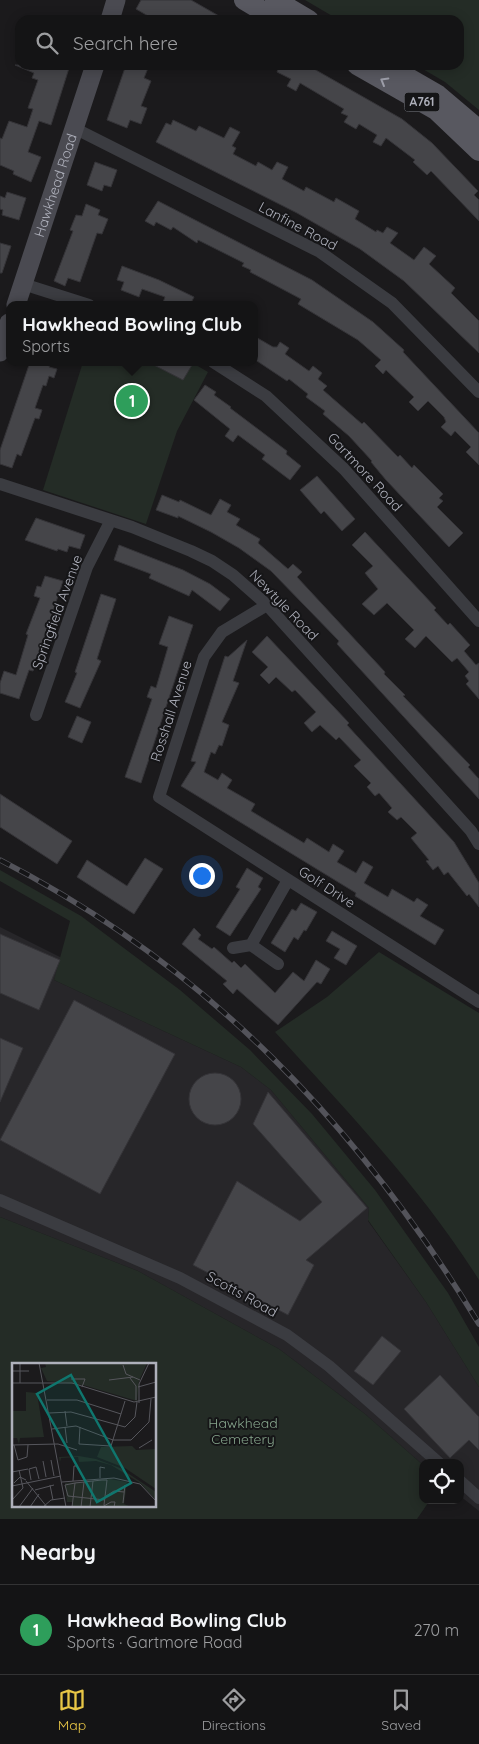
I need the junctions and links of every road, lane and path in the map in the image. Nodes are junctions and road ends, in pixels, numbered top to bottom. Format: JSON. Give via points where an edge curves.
{"nodes":[{"id":1,"x":116,"y":0,"type":"edge"},
{"id":2,"x":244,"y":0,"type":"edge"},
{"id":3,"x":275,"y":0,"type":"edge"},
{"id":4,"x":112,"y":15,"type":"edge"},
{"id":5,"x":270,"y":15,"type":"edge"},
{"id":6,"x":300,"y":15,"type":"edge"},
{"id":7,"x":93,"y":70,"type":"edge"},
{"id":8,"x":366,"y":70,"type":"edge"},
{"id":9,"x":395,"y":70,"type":"edge"},
{"id":10,"x":74,"y":128,"type":"junction"},
{"id":11,"x":479,"y":130,"type":"edge"},
{"id":12,"x":479,"y":151,"type":"edge"},
{"id":13,"x":22,"y":284,"type":"junction"},
{"id":14,"x":17,"y":301,"type":"edge"},
{"id":15,"x":75,"y":301,"type":"edge"},
{"id":16,"x":6,"y":335,"type":"edge"},
{"id":17,"x":0,"y":352,"type":"edge"},
{"id":18,"x":219,"y":366,"type":"edge"},
{"id":19,"x":479,"y":392,"type":"edge"},
{"id":20,"x":0,"y":484,"type":"edge"},
{"id":21,"x":111,"y":520,"type":"junction"},
{"id":22,"x":267,"y":605,"type":"junction"},
{"id":23,"x":479,"y":621,"type":"edge"},
{"id":24,"x":36,"y":715,"type":"dead end"},
{"id":25,"x":159,"y":797,"type":"joint"},
{"id":26,"x":479,"y":844,"type":"edge"},
{"id":27,"x":288,"y":880,"type":"junction"},
{"id":28,"x":251,"y":945,"type":"junction"},
{"id":29,"x":233,"y":948,"type":"dead end"},
{"id":30,"x":278,"y":964,"type":"dead end"},
{"id":31,"x":479,"y":1002,"type":"edge"},
{"id":32,"x":0,"y":1200,"type":"edge"},
{"id":33,"x":434,"y":1459,"type":"edge"},
{"id":34,"x":464,"y":1485,"type":"edge"},
{"id":35,"x":479,"y":1498,"type":"edge"}],
"edges":[{"from":1,"to":4,"type":"street"},
{"from":2,"to":5,"type":"main road"},
{"from":3,"to":6,"type":"main road"},
{"from":7,"to":10,"type":"street","name":"Hawkhead Road"},
{"from":12,"to":8,"type":"main road","number":"A761","one_way":true,"via":[[436,110]]},
{"from":9,"to":11,"type":"main road","number":"A761","via":[[438,95]]},
{"from":10,"to":13,"type":"street","name":"Hawkhead Road"},
{"from":10,"to":19,"type":"street","name":"Lanfine Road","via":[[320,252],[392,303]]},
{"from":13,"to":14,"type":"street","name":"Hawkhead Road"},
{"from":13,"to":15,"type":"street"},
{"from":16,"to":17,"type":"street"},
{"from":18,"to":23,"type":"street","name":"Gartmore Road","via":[[266,396],[344,469]]},
{"from":20,"to":21,"type":"street","name":"Newtyle Road"},
{"from":21,"to":22,"type":"street","name":"Newtyle Road","via":[[212,560]]},
{"from":21,"to":24,"type":"street","name":"Springfield Avenue","via":[[87,567]]},
{"from":22,"to":25,"type":"street","name":"Rosshall Avenue","via":[[222,632],[204,657]]},
{"from":22,"to":26,"type":"street","name":"Newtyle Road","via":[[471,831]]},
{"from":25,"to":27,"type":"street","name":"Golf Drive"},
{"from":27,"to":28,"type":"street"},
{"from":27,"to":31,"type":"street","name":"Golf Drive"},
{"from":28,"to":29,"type":"street"},
{"from":28,"to":30,"type":"street"},
{"from":32,"to":33,"type":"street","name":"Scotts Road","via":[[180,1278],[286,1335],[329,1366]]},
{"from":34,"to":35,"type":"street"}]}
